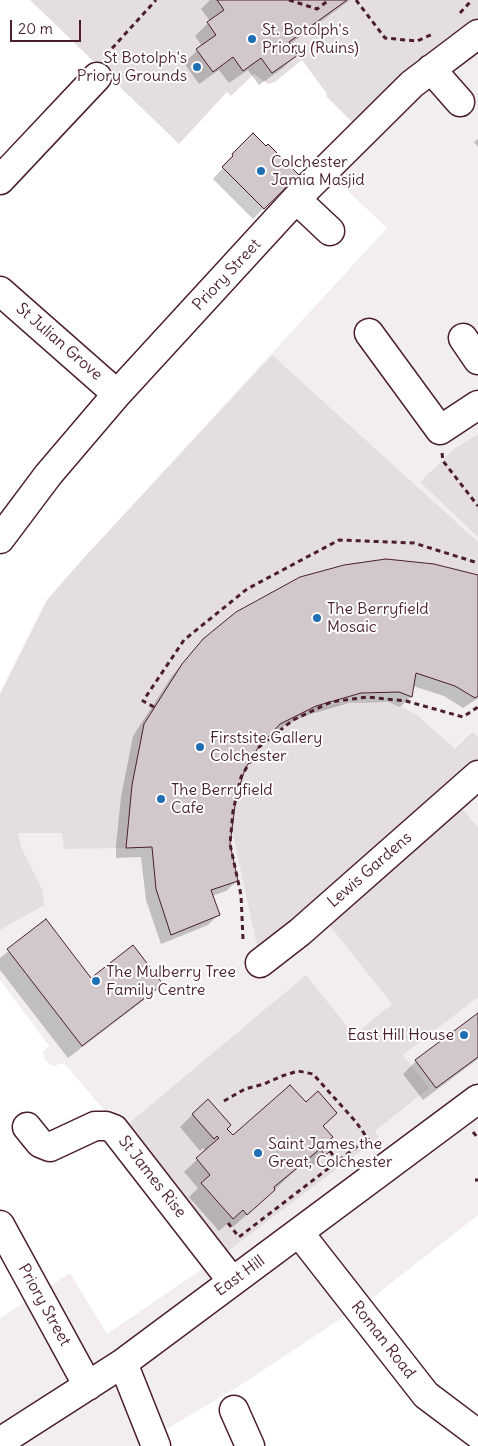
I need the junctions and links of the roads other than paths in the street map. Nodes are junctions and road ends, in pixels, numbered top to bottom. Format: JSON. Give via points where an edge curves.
{"nodes":[{"id":1,"x":478,"y":34,"type":"edge"},
{"id":2,"x":431,"y":69,"type":"junction"},
{"id":3,"x":97,"y":78,"type":"road end"},
{"id":4,"x":460,"y":102,"type":"dead end"},
{"id":5,"x":0,"y":180,"type":"edge"},
{"id":6,"x":296,"y":199,"type":"junction"},
{"id":7,"x":330,"y":231,"type":"dead end"},
{"id":8,"x":0,"y":291,"type":"edge"},
{"id":9,"x":369,"y":333,"type":"dead end"},
{"id":10,"x":118,"y":394,"type":"junction"},
{"id":11,"x":478,"y":405,"type":"edge"},
{"id":12,"x":0,"y":539,"type":"edge"},
{"id":13,"x":478,"y":775,"type":"edge"},
{"id":14,"x":260,"y":963,"type":"dead end"},
{"id":15,"x":476,"y":1101,"type":"edge"},
{"id":16,"x":28,"y":1127,"type":"dead end"},
{"id":17,"x":0,"y":1225,"type":"edge"},
{"id":18,"x":300,"y":1234,"type":"junction"},
{"id":19,"x":232,"y":1281,"type":"junction"},
{"id":20,"x":123,"y":1363,"type":"junction"},
{"id":21,"x":88,"y":1386,"type":"junction"},
{"id":22,"x":234,"y":1410,"type":"dead end"},
{"id":23,"x":478,"y":1434,"type":"edge"},
{"id":24,"x":0,"y":1442,"type":"edge"},
{"id":25,"x":156,"y":1446,"type":"edge"},
{"id":26,"x":250,"y":1446,"type":"edge"}],
"edges":[{"from":1,"to":2,"type":"street","name":"Priory Street"},
{"from":2,"to":4,"type":"street"},
{"from":2,"to":6,"type":"street","name":"Priory Street"},
{"from":3,"to":5,"type":"street"},
{"from":6,"to":7,"type":"street"},
{"from":6,"to":10,"type":"street","name":"Priory Street"},
{"from":8,"to":10,"type":"street","name":"St Julian Grove"},
{"from":9,"to":11,"type":"street","via":[[440,430]]},
{"from":10,"to":12,"type":"street","name":"Priory Street","via":[[48,475]]},
{"from":13,"to":14,"type":"street","name":"Lewis Gardens","via":[[300,932]]},
{"from":15,"to":18,"type":"street","name":"East Hill"},
{"from":16,"to":19,"type":"street","name":"St James Rise","via":[[40,1142],[50,1147],[96,1126],[114,1129]]},
{"from":17,"to":21,"type":"street","name":"Priory Street"},
{"from":18,"to":19,"type":"street","name":"East Hill"},
{"from":18,"to":23,"type":"street","name":"Roman Road","via":[[426,1396]]},
{"from":19,"to":20,"type":"street","name":"East Hill"},
{"from":20,"to":21,"type":"street","name":"East Hill"},
{"from":20,"to":25,"type":"street"},
{"from":21,"to":24,"type":"street","name":"East Hill"},
{"from":22,"to":26,"type":"street"}]}
